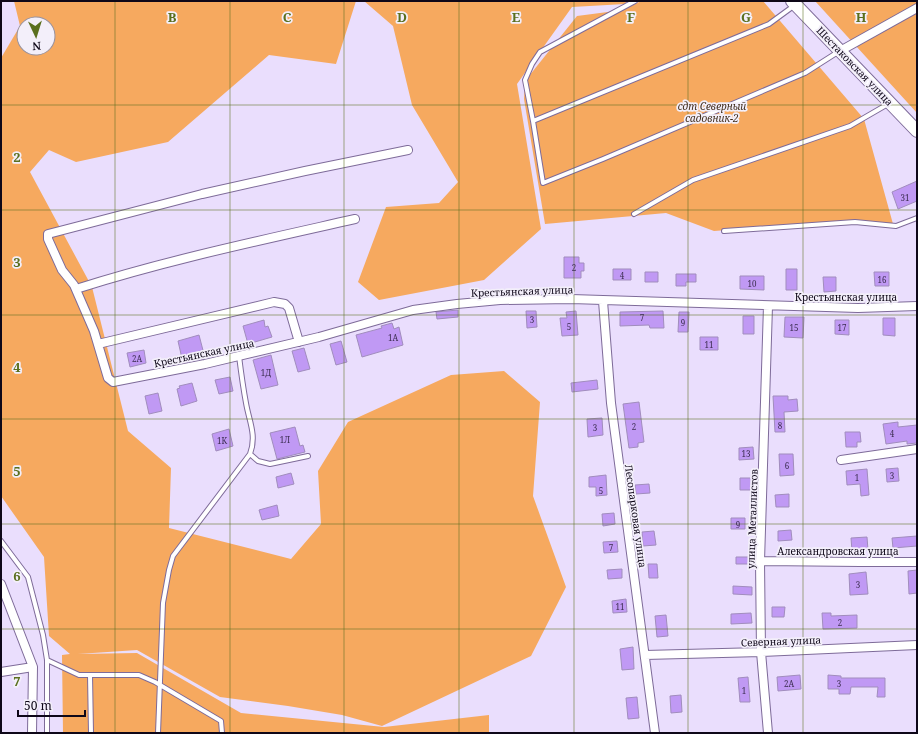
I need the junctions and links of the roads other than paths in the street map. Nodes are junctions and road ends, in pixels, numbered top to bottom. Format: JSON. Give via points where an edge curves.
{"nodes":[{"id":1,"x":634,"y":1,"type":"edge"},
{"id":2,"x":794,"y":3,"type":"edge"},
{"id":3,"x":917,"y":8,"type":"edge"},
{"id":4,"x":840,"y":51,"type":"junction"},
{"id":5,"x":890,"y":103,"type":"junction"},
{"id":6,"x":533,"y":121,"type":"junction"},
{"id":7,"x":917,"y":131,"type":"edge"},
{"id":8,"x":408,"y":150,"type":"dead end"},
{"id":9,"x":634,"y":214,"type":"dead end"},
{"id":10,"x":917,"y":218,"type":"edge"},
{"id":11,"x":355,"y":219,"type":"dead end"},
{"id":12,"x":724,"y":231,"type":"dead end"},
{"id":13,"x":76,"y":289,"type":"junction"},
{"id":14,"x":602,"y":301,"type":"junction"},
{"id":15,"x":768,"y":306,"type":"junction"},
{"id":16,"x":917,"y":306,"type":"edge"},
{"id":17,"x":299,"y":342,"type":"junction"},
{"id":18,"x":98,"y":344,"type":"junction"},
{"id":19,"x":239,"y":356,"type":"junction"},
{"id":20,"x":917,"y":449,"type":"edge"},
{"id":21,"x":250,"y":454,"type":"junction"},
{"id":22,"x":308,"y":456,"type":"dead end"},
{"id":23,"x":841,"y":460,"type":"dead end"},
{"id":24,"x":1,"y":541,"type":"edge"},
{"id":25,"x":760,"y":561,"type":"junction"},
{"id":26,"x":917,"y":562,"type":"edge"},
{"id":27,"x":1,"y":584,"type":"edge"},
{"id":28,"x":917,"y":645,"type":"edge"},
{"id":29,"x":761,"y":652,"type":"junction"},
{"id":30,"x":645,"y":655,"type":"junction"},
{"id":31,"x":47,"y":660,"type":"junction"},
{"id":32,"x":33,"y":667,"type":"junction"},
{"id":33,"x":1,"y":672,"type":"edge"},
{"id":34,"x":90,"y":675,"type":"junction"},
{"id":35,"x":161,"y":686,"type":"junction"},
{"id":36,"x":32,"y":733,"type":"edge"},
{"id":37,"x":47,"y":733,"type":"edge"},
{"id":38,"x":91,"y":733,"type":"edge"},
{"id":39,"x":158,"y":733,"type":"edge"},
{"id":40,"x":222,"y":733,"type":"edge"},
{"id":41,"x":655,"y":733,"type":"edge"},
{"id":42,"x":768,"y":733,"type":"edge"}],
"edges":[{"from":1,"to":6,"type":"lane","via":[[540,52],[525,80]]},
{"from":2,"to":4,"type":"main road","name":"Шестаковская улица"},
{"from":2,"to":6,"type":"lane","via":[[770,24]]},
{"from":3,"to":4,"type":"street"},
{"from":4,"to":5,"type":"main road","name":"Шестаковская улица"},
{"from":4,"to":6,"type":"lane","via":[[805,73],[543,183]]},
{"from":5,"to":7,"type":"main road","name":"Шестаковская улица"},
{"from":5,"to":9,"type":"lane","via":[[850,126],[693,180]]},
{"from":8,"to":13,"type":"street","via":[[202,194],[48,234],[62,270]]},
{"from":10,"to":12,"type":"lane","via":[[896,226],[855,222]]},
{"from":11,"to":13,"type":"street","via":[[236,246]]},
{"from":13,"to":18,"type":"street"},
{"from":14,"to":15,"type":"street","name":"Крестьянская улица"},
{"from":14,"to":17,"type":"street","name":"Крестьянская улица","via":[[500,300],[413,310]]},
{"from":14,"to":30,"type":"street","name":"Лесопарковая улица","via":[[611,403]]},
{"from":15,"to":16,"type":"street","name":"Крестьянская улица"},
{"from":15,"to":25,"type":"street","name":"улица Металлистов"},
{"from":17,"to":18,"type":"street","via":[[289,308],[285,304],[274,302]]},
{"from":17,"to":19,"type":"street","name":"Крестьянская улица"},
{"from":18,"to":19,"type":"street","name":"Крестьянская улица","via":[[108,378],[113,382]]},
{"from":19,"to":21,"type":"lane","via":[[253,435],[254,445]]},
{"from":20,"to":23,"type":"street"},
{"from":21,"to":22,"type":"lane","via":[[258,461],[270,464]]},
{"from":21,"to":35,"type":"lane","via":[[173,556],[163,603]]},
{"from":24,"to":31,"type":"lane","via":[[28,576]]},
{"from":25,"to":26,"type":"street","name":"Александровская улица"},
{"from":25,"to":29,"type":"street","name":"улица Металлистов"},
{"from":27,"to":32,"type":"street"},
{"from":28,"to":29,"type":"street","name":"Северная улица"},
{"from":29,"to":30,"type":"street","name":"Северная улица"},
{"from":29,"to":42,"type":"street","name":"улица Металлистов"},
{"from":30,"to":41,"type":"street","name":"Лесопарковая улица"},
{"from":31,"to":34,"type":"lane","via":[[79,675]]},
{"from":31,"to":37,"type":"lane"},
{"from":32,"to":33,"type":"street"},
{"from":32,"to":36,"type":"street"},
{"from":34,"to":35,"type":"lane","via":[[139,675]]},
{"from":34,"to":38,"type":"lane"},
{"from":35,"to":39,"type":"lane"},
{"from":35,"to":40,"type":"lane","via":[[222,721]]}]}
